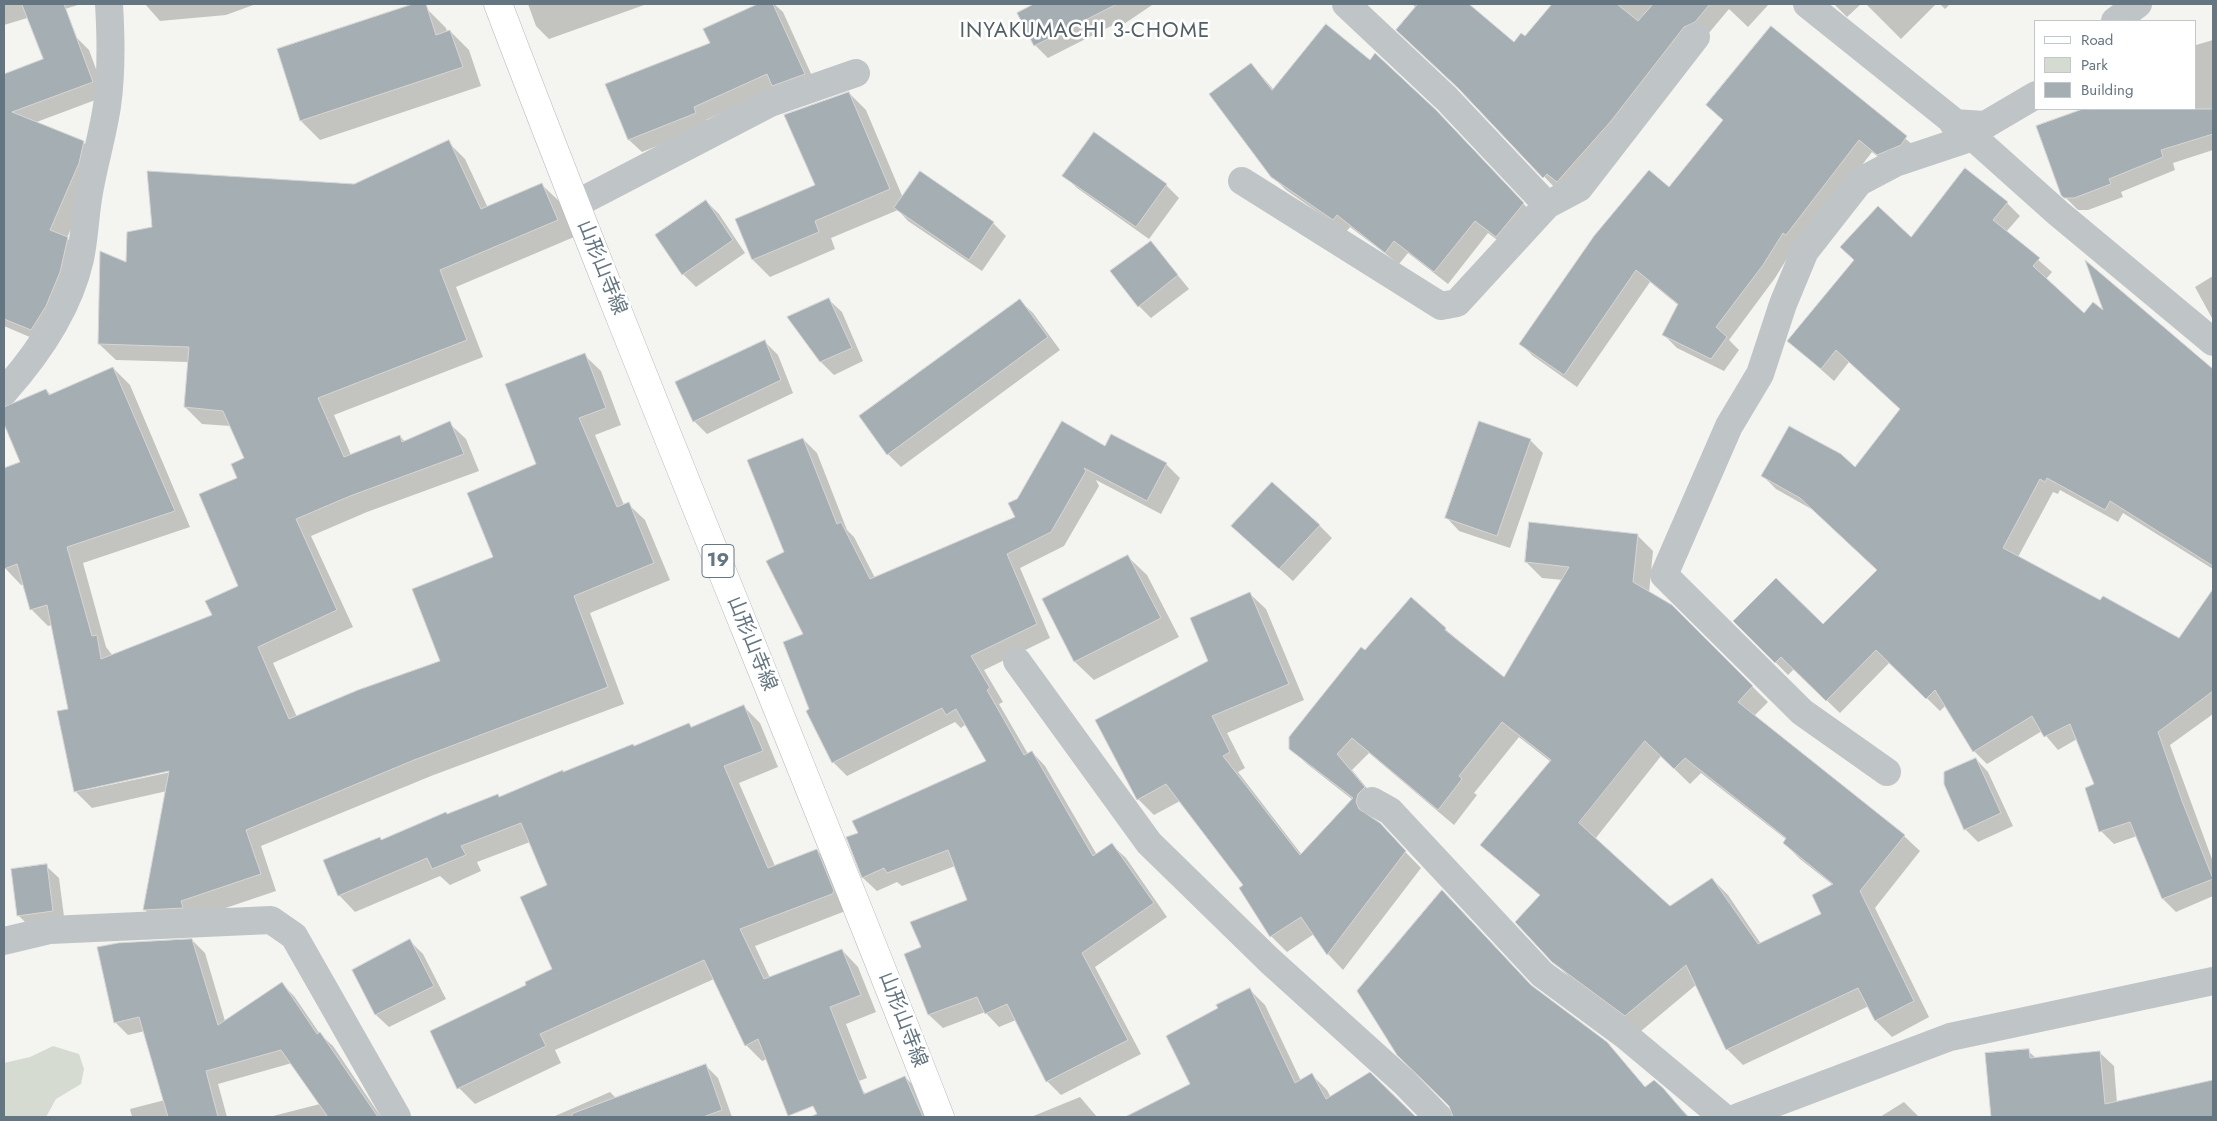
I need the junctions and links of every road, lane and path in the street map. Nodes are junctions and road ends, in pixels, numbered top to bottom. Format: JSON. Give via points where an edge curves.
{"nodes":[{"id":1,"x":109,"y":4,"type":"edge"},
{"id":2,"x":498,"y":4,"type":"edge"},
{"id":3,"x":1346,"y":4,"type":"edge"},
{"id":4,"x":1807,"y":4,"type":"edge"},
{"id":5,"x":2138,"y":4,"type":"edge"},
{"id":6,"x":2115,"y":20,"type":"edge"},
{"id":7,"x":1696,"y":37,"type":"dead end"},
{"id":8,"x":856,"y":73,"type":"dead end"},
{"id":9,"x":2034,"y":96,"type":"edge"},
{"id":10,"x":1963,"y":130,"type":"junction"},
{"id":11,"x":1242,"y":181,"type":"dead end"},
{"id":12,"x":576,"y":204,"type":"junction"},
{"id":13,"x":1547,"y":205,"type":"junction"},
{"id":14,"x":2213,"y":342,"type":"edge"},
{"id":15,"x":4,"y":392,"type":"edge"},
{"id":16,"x":1017,"y":661,"type":"dead end"},
{"id":17,"x":1887,"y":772,"type":"dead end"},
{"id":18,"x":1372,"y":801,"type":"dead end"},
{"id":19,"x":4,"y":942,"type":"edge"},
{"id":20,"x":2213,"y":981,"type":"edge"},
{"id":21,"x":396,"y":1117,"type":"edge"},
{"id":22,"x":940,"y":1117,"type":"edge"},
{"id":23,"x":1438,"y":1117,"type":"edge"},
{"id":24,"x":1723,"y":1117,"type":"edge"},
{"id":25,"x":1738,"y":1117,"type":"edge"}],
"edges":[{"from":1,"to":15,"type":"lane","via":[[107,106],[89,188],[80,259],[70,291],[45,338]]},
{"from":2,"to":12,"type":"main road","name":"山形山寺線","number":"19"},
{"from":3,"to":13,"type":"lane","via":[[1447,99]]},
{"from":4,"to":10,"type":"lane"},
{"from":5,"to":6,"type":"lane"},
{"from":7,"to":13,"type":"lane","via":[[1579,188]]},
{"from":8,"to":12,"type":"lane","via":[[770,103]]},
{"from":9,"to":10,"type":"lane","via":[[1985,125]]},
{"from":10,"to":14,"type":"lane"},
{"from":10,"to":17,"type":"lane","via":[[1859,182],[1805,251],[1760,374],[1729,426],[1664,575],[1802,712]]},
{"from":11,"to":13,"type":"lane","via":[[1441,306],[1457,303]]},
{"from":12,"to":22,"type":"main road","name":"山形山寺線","number":"19"},
{"from":16,"to":23,"type":"lane","via":[[1149,844]]},
{"from":18,"to":24,"type":"lane","via":[[1390,811],[1542,974],[1626,1036]]},
{"from":19,"to":21,"type":"lane","via":[[50,930],[271,920],[294,936]]},
{"from":20,"to":25,"type":"lane","via":[[1950,1037]]}]}
